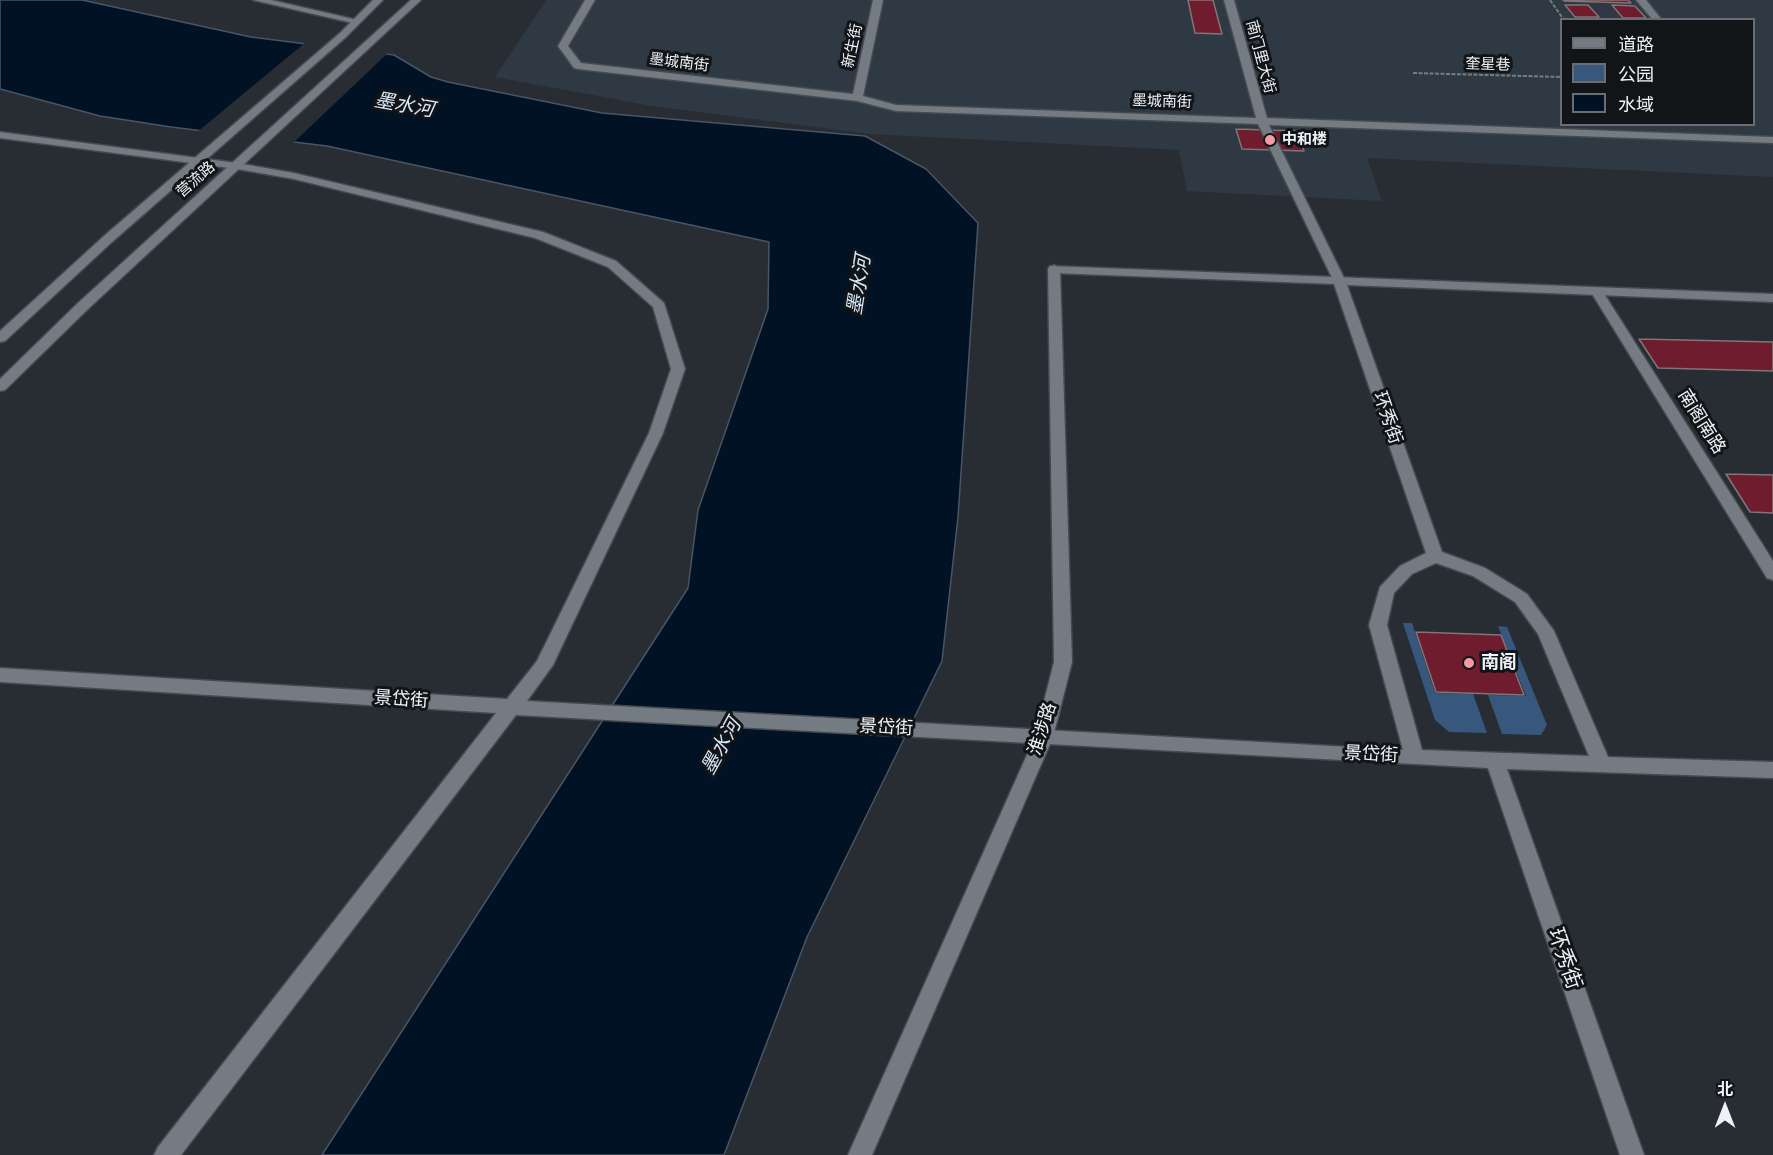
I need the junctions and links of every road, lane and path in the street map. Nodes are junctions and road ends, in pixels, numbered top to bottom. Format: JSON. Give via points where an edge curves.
{"nodes":[{"id":1,"x":258,"y":0,"type":"edge"},
{"id":2,"x":378,"y":0,"type":"edge"},
{"id":3,"x":416,"y":0,"type":"edge"},
{"id":4,"x":590,"y":0,"type":"edge"},
{"id":5,"x":878,"y":0,"type":"edge"},
{"id":6,"x":1229,"y":0,"type":"edge"},
{"id":7,"x":1550,"y":0,"type":"edge"},
{"id":8,"x":1641,"y":0,"type":"edge"},
{"id":9,"x":1563,"y":18,"type":"edge"},
{"id":10,"x":1656,"y":18,"type":"edge"},
{"id":11,"x":357,"y":21,"type":"junction"},
{"id":12,"x":1413,"y":73,"type":"dead end"},
{"id":13,"x":1560,"y":77,"type":"edge"},
{"id":14,"x":857,"y":98,"type":"junction"},
{"id":15,"x":1262,"y":121,"type":"junction"},
{"id":16,"x":1750,"y":126,"type":"edge"},
{"id":17,"x":0,"y":135,"type":"edge"},
{"id":18,"x":1761,"y":139,"type":"junction"},
{"id":19,"x":1773,"y":140,"type":"edge"},
{"id":20,"x":198,"y":161,"type":"junction"},
{"id":21,"x":237,"y":166,"type":"junction"},
{"id":22,"x":1339,"y":280,"type":"junction"},
{"id":23,"x":1597,"y":292,"type":"junction"},
{"id":24,"x":1773,"y":298,"type":"edge"},
{"id":25,"x":0,"y":338,"type":"edge"},
{"id":26,"x":0,"y":387,"type":"edge"},
{"id":27,"x":1435,"y":556,"type":"junction"},
{"id":28,"x":1773,"y":574,"type":"edge"},
{"id":29,"x":0,"y":675,"type":"edge"},
{"id":30,"x":512,"y":707,"type":"junction"},
{"id":31,"x":1044,"y":737,"type":"junction"},
{"id":32,"x":1415,"y":758,"type":"junction"},
{"id":33,"x":1495,"y":762,"type":"junction"},
{"id":34,"x":1602,"y":765,"type":"junction"},
{"id":35,"x":1773,"y":770,"type":"edge"},
{"id":36,"x":166,"y":1155,"type":"edge"},
{"id":37,"x":860,"y":1155,"type":"edge"},
{"id":38,"x":1632,"y":1155,"type":"edge"}],
"edges":[{"from":1,"to":11,"type":"street"},
{"from":2,"to":11,"type":"street","name":"营流路"},
{"from":3,"to":21,"type":"street","name":"营流路"},
{"from":4,"to":14,"type":"street","name":"墨城南街","via":[[562,46],[578,66]]},
{"from":5,"to":14,"type":"street","name":"新生街"},
{"from":6,"to":15,"type":"street","name":"南门里大街"},
{"from":7,"to":9,"type":"path"},
{"from":8,"to":10,"type":"street"},
{"from":11,"to":20,"type":"street","name":"营流路"},
{"from":12,"to":13,"type":"path","name":"奎星巷"},
{"from":14,"to":15,"type":"street","name":"墨城南街","via":[[896,108]]},
{"from":15,"to":18,"type":"street","name":"墨城南街"},
{"from":15,"to":22,"type":"street","name":"南门里大街"},
{"from":16,"to":18,"type":"street"},
{"from":17,"to":20,"type":"street"},
{"from":18,"to":19,"type":"street","name":"墨城南街"},
{"from":20,"to":21,"type":"street"},
{"from":20,"to":25,"type":"street","name":"营流路"},
{"from":21,"to":26,"type":"street","name":"营流路"},
{"from":21,"to":30,"type":"street","via":[[539,235],[612,264],[659,306],[678,369],[656,433],[544,665]]},
{"from":22,"to":23,"type":"street"},
{"from":22,"to":27,"type":"street","name":"环秀街"},
{"from":22,"to":31,"type":"street","name":"淮涉路","via":[[1054,269],[1063,662]]},
{"from":23,"to":24,"type":"street"},
{"from":23,"to":28,"type":"street","name":"南阁南路"},
{"from":27,"to":32,"type":"street","via":[[1406,570],[1386,591],[1378,625]]},
{"from":27,"to":34,"type":"street","via":[[1479,572],[1521,598],[1545,630]]},
{"from":29,"to":30,"type":"street","name":"景岱街"},
{"from":30,"to":31,"type":"street","name":"景岱街"},
{"from":30,"to":36,"type":"street"},
{"from":31,"to":32,"type":"street","name":"景岱街"},
{"from":31,"to":37,"type":"street","name":"淮涉路"},
{"from":32,"to":33,"type":"street","name":"景岱街"},
{"from":33,"to":34,"type":"street","name":"景岱街"},
{"from":33,"to":38,"type":"street","name":"环秀街"},
{"from":34,"to":35,"type":"street","name":"景岱街"}]}
